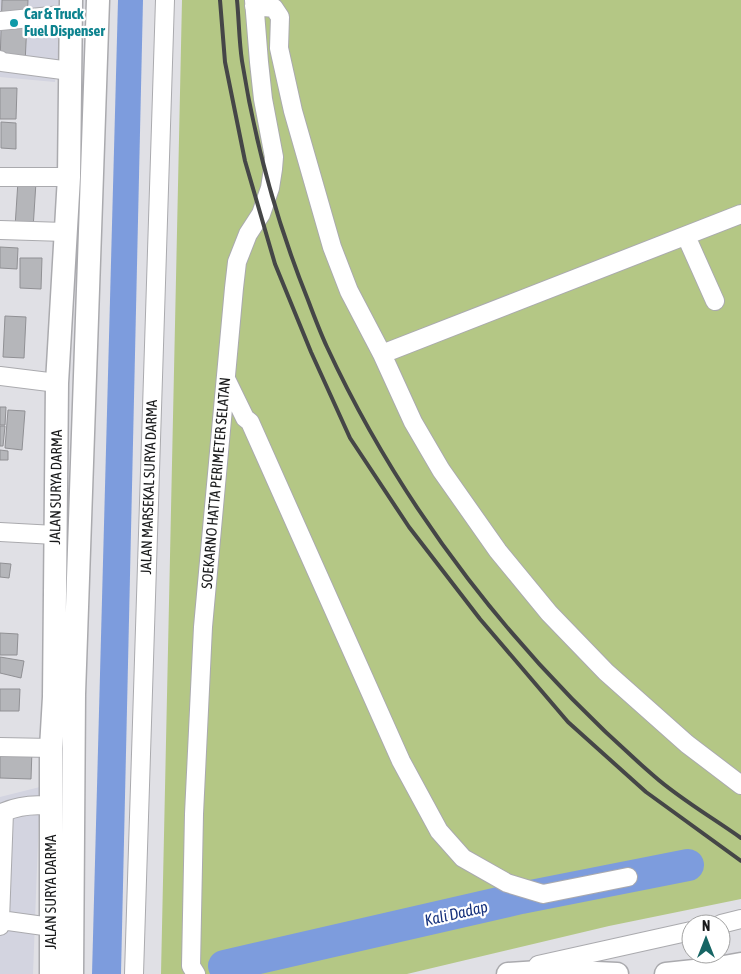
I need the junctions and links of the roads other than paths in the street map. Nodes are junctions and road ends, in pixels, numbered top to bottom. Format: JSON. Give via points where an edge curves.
{"nodes":[{"id":1,"x":98,"y":0,"type":"edge"},
{"id":2,"x":164,"y":0,"type":"edge"},
{"id":3,"x":254,"y":3,"type":"edge"},
{"id":4,"x":71,"y":7,"type":"edge"},
{"id":5,"x":0,"y":22,"type":"edge"},
{"id":6,"x":0,"y":60,"type":"edge"},
{"id":7,"x":70,"y":71,"type":"junction"},
{"id":8,"x":0,"y":177,"type":"edge"},
{"id":9,"x":69,"y":178,"type":"junction"},
{"id":10,"x":741,"y":214,"type":"edge"},
{"id":11,"x":0,"y":230,"type":"edge"},
{"id":12,"x":65,"y":232,"type":"junction"},
{"id":13,"x":686,"y":236,"type":"junction"},
{"id":14,"x":715,"y":301,"type":"dead end"},
{"id":15,"x":382,"y":354,"type":"junction"},
{"id":16,"x":0,"y":376,"type":"edge"},
{"id":17,"x":226,"y":378,"type":"junction"},
{"id":18,"x":57,"y":383,"type":"junction"},
{"id":19,"x":0,"y":532,"type":"edge"},
{"id":20,"x":55,"y":535,"type":"junction"},
{"id":21,"x":0,"y":747,"type":"edge"},
{"id":22,"x":51,"y":748,"type":"junction"},
{"id":23,"x":741,"y":784,"type":"edge"},
{"id":24,"x":51,"y":806,"type":"junction"},
{"id":25,"x":628,"y":877,"type":"dead end"},
{"id":26,"x":0,"y":920,"type":"edge"},
{"id":27,"x":0,"y":926,"type":"edge"},
{"id":28,"x":51,"y":927,"type":"junction"},
{"id":29,"x":681,"y":933,"type":"edge"},
{"id":30,"x":741,"y":964,"type":"edge"},
{"id":31,"x":51,"y":974,"type":"edge"},
{"id":32,"x":72,"y":974,"type":"edge"},
{"id":33,"x":134,"y":974,"type":"edge"},
{"id":34,"x":196,"y":974,"type":"edge"},
{"id":35,"x":498,"y":974,"type":"edge"},
{"id":36,"x":508,"y":974,"type":"edge"},
{"id":37,"x":617,"y":974,"type":"edge"},
{"id":38,"x":666,"y":974,"type":"edge"}],
"edges":[{"from":1,"to":32,"type":"main road","name":"JALAN SURYA DARMA","via":[[74,694]]},
{"from":2,"to":33,"type":"street","name":"JALAN MARSEKAL SURYA DARMA"},
{"from":3,"to":15,"type":"street","via":[[274,8],[280,16],[278,48],[332,247],[349,290]]},
{"from":3,"to":17,"type":"street","name":"SOEKARNO HATTA PERIMETER SELATAN","via":[[263,99],[274,157],[270,188],[261,214],[236,262]]},
{"from":4,"to":5,"type":"street"},
{"from":4,"to":7,"type":"main road","name":"JALAN SURYA DARMA"},
{"from":6,"to":7,"type":"street"},
{"from":7,"to":9,"type":"main road","name":"JALAN SURYA DARMA"},
{"from":8,"to":9,"type":"street"},
{"from":9,"to":12,"type":"main road","name":"JALAN SURYA DARMA"},
{"from":10,"to":13,"type":"street"},
{"from":11,"to":12,"type":"street"},
{"from":12,"to":18,"type":"main road","name":"JALAN SURYA DARMA"},
{"from":13,"to":14,"type":"street"},
{"from":13,"to":15,"type":"street"},
{"from":15,"to":23,"type":"street","via":[[413,422],[441,470],[498,551],[542,605],[606,672],[687,744]]},
{"from":16,"to":18,"type":"street"},
{"from":17,"to":25,"type":"street","via":[[265,454],[401,761],[439,831],[463,858],[507,883],[543,894]]},
{"from":17,"to":34,"type":"street","name":"SOEKARNO HATTA PERIMETER SELATAN","via":[[203,627],[194,814],[191,966]]},
{"from":18,"to":20,"type":"main road","name":"JALAN SURYA DARMA"},
{"from":19,"to":20,"type":"street"},
{"from":20,"to":22,"type":"main road","name":"JALAN SURYA DARMA"},
{"from":21,"to":22,"type":"street"},
{"from":22,"to":24,"type":"main road","name":"JALAN SURYA DARMA"},
{"from":24,"to":26,"type":"street","via":[[32,804],[4,812]]},
{"from":24,"to":28,"type":"main road","name":"JALAN SURYA DARMA"},
{"from":26,"to":27,"type":"street"},
{"from":26,"to":28,"type":"street"},
{"from":28,"to":31,"type":"main road","name":"JALAN SURYA DARMA"},
{"from":29,"to":35,"type":"street"},
{"from":30,"to":38,"type":"main road"},
{"from":36,"to":37,"type":"main road","via":[[554,971]]}]}
